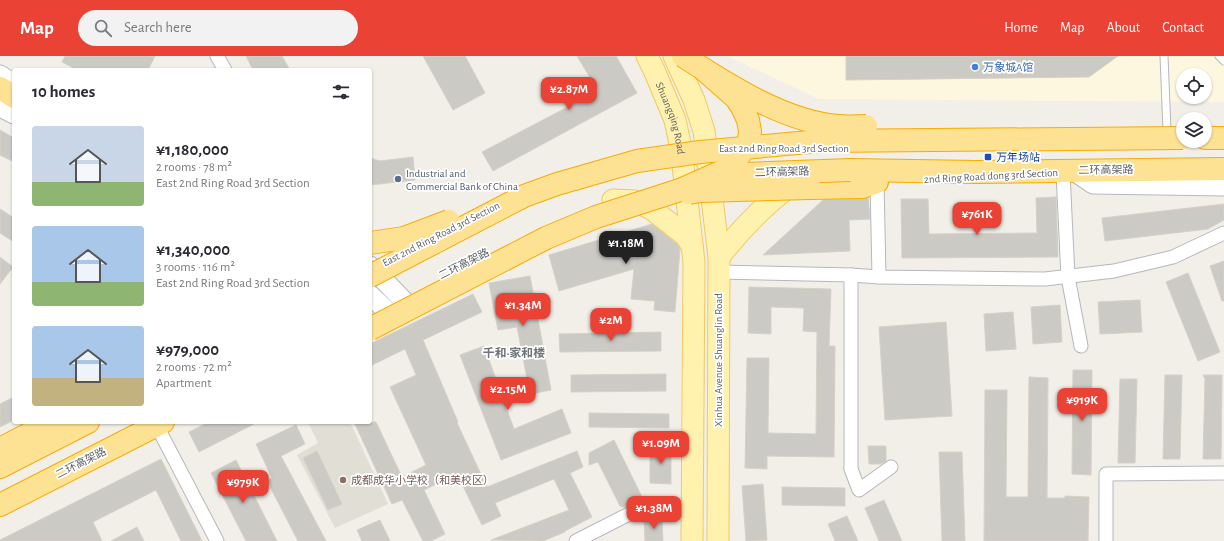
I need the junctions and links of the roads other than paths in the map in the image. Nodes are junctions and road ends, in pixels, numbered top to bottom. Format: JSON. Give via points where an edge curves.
{"nodes":[{"id":1,"x":217,"y":56,"type":"edge"},
{"id":2,"x":647,"y":56,"type":"edge"},
{"id":3,"x":674,"y":56,"type":"edge"},
{"id":4,"x":683,"y":56,"type":"edge"},
{"id":5,"x":1164,"y":56,"type":"edge"},
{"id":6,"x":1219,"y":56,"type":"edge"},
{"id":7,"x":1224,"y":61,"type":"edge"},
{"id":8,"x":696,"y":62,"type":"edge"},
{"id":9,"x":224,"y":68,"type":"edge"},
{"id":10,"x":0,"y":76,"type":"edge"},
{"id":11,"x":12,"y":83,"type":"edge"},
{"id":12,"x":0,"y":88,"type":"edge"},
{"id":13,"x":12,"y":96,"type":"edge"},
{"id":14,"x":0,"y":107,"type":"edge"},
{"id":15,"x":12,"y":113,"type":"edge"},
{"id":16,"x":1176,"y":119,"type":"edge"},
{"id":17,"x":1212,"y":131,"type":"edge"},
{"id":18,"x":1224,"y":131,"type":"edge"},
{"id":19,"x":1176,"y":135,"type":"edge"},
{"id":20,"x":1176,"y":135,"type":"edge"},
{"id":21,"x":1176,"y":135,"type":"edge"},
{"id":22,"x":1212,"y":138,"type":"edge"},
{"id":23,"x":1224,"y":138,"type":"edge"},
{"id":24,"x":1085,"y":142,"type":"junction"},
{"id":25,"x":1224,"y":143,"type":"edge"},
{"id":26,"x":681,"y":148,"type":"junction"},
{"id":27,"x":707,"y":148,"type":"junction"},
{"id":28,"x":848,"y":148,"type":"junction"},
{"id":29,"x":1224,"y":169,"type":"edge"},
{"id":30,"x":1070,"y":173,"type":"junction"},
{"id":31,"x":1224,"y":175,"type":"edge"},
{"id":32,"x":710,"y":180,"type":"junction"},
{"id":33,"x":877,"y":182,"type":"junction"},
{"id":34,"x":685,"y":184,"type":"junction"},
{"id":35,"x":804,"y":184,"type":"junction"},
{"id":36,"x":1224,"y":186,"type":"edge"},
{"id":37,"x":524,"y":196,"type":"junction"},
{"id":38,"x":660,"y":197,"type":"junction"},
{"id":39,"x":613,"y":200,"type":"junction"},
{"id":40,"x":1224,"y":233,"type":"edge"},
{"id":41,"x":372,"y":243,"type":"edge"},
{"id":42,"x":692,"y":246,"type":"junction"},
{"id":43,"x":719,"y":265,"type":"junction"},
{"id":44,"x":372,"y":270,"type":"edge"},
{"id":45,"x":372,"y":271,"type":"edge"},
{"id":46,"x":372,"y":272,"type":"edge"},
{"id":47,"x":851,"y":275,"type":"junction"},
{"id":48,"x":878,"y":277,"type":"junction"},
{"id":49,"x":1068,"y":277,"type":"junction"},
{"id":50,"x":372,"y":299,"type":"edge"},
{"id":51,"x":405,"y":302,"type":"junction"},
{"id":52,"x":378,"y":312,"type":"edge"},
{"id":53,"x":372,"y":328,"type":"edge"},
{"id":54,"x":1081,"y":346,"type":"dead end"},
{"id":55,"x":48,"y":424,"type":"edge"},
{"id":56,"x":76,"y":424,"type":"edge"},
{"id":57,"x":84,"y":424,"type":"edge"},
{"id":58,"x":164,"y":424,"type":"edge"},
{"id":59,"x":0,"y":449,"type":"edge"},
{"id":60,"x":0,"y":464,"type":"edge"},
{"id":61,"x":0,"y":467,"type":"edge"},
{"id":62,"x":891,"y":467,"type":"dead end"},
{"id":63,"x":1224,"y":473,"type":"edge"},
{"id":64,"x":0,"y":505,"type":"edge"},
{"id":65,"x":692,"y":508,"type":"junction"},
{"id":66,"x":0,"y":510,"type":"edge"},
{"id":67,"x":217,"y":541,"type":"edge"},
{"id":68,"x":576,"y":541,"type":"edge"},
{"id":69,"x":692,"y":541,"type":"edge"},
{"id":70,"x":718,"y":541,"type":"edge"},
{"id":71,"x":1106,"y":541,"type":"edge"}],
"edges":[{"from":1,"to":9,"type":"street"},
{"from":2,"to":26,"type":"main road","name":"Shuangqing Road","via":[[675,120]]},
{"from":3,"to":27,"type":"main road","via":[[694,100]]},
{"from":4,"to":8,"type":"highway","bridge":true},
{"from":5,"to":16,"type":"lane"},
{"from":6,"to":7,"type":"lane"},
{"from":8,"to":19,"type":"highway","bridge":true,"via":[[764,104],[813,122],[838,126],[1060,127]]},
{"from":8,"to":28,"type":"main road","via":[[730,92],[749,103],[787,123]]},
{"from":8,"to":38,"type":"highway","bridge":true,"via":[[729,90],[742,107],[750,131],[749,141],[734,164],[725,170]]},
{"from":10,"to":11,"type":"main road"},
{"from":12,"to":13,"type":"highway"},
{"from":14,"to":15,"type":"main road"},
{"from":17,"to":18,"type":"main road"},
{"from":20,"to":24,"type":"main road","via":[[1143,131]]},
{"from":21,"to":37,"type":"highway","bridge":true,"via":[[820,141],[700,152],[638,161]]},
{"from":22,"to":23,"type":"highway"},
{"from":24,"to":25,"type":"main road","name":"East 2nd Ring Road 3rd Section"},
{"from":24,"to":28,"type":"main road","name":"East 2nd Ring Road 3rd Section"},
{"from":26,"to":27,"type":"main road","name":"East 2nd Ring Road 3rd Section"},
{"from":26,"to":34,"type":"main road","name":"Shuangqing Road"},
{"from":26,"to":44,"type":"main road","name":"East 2nd Ring Road 3rd Section","via":[[646,153],[536,185]]},
{"from":27,"to":28,"type":"main road","name":"East 2nd Ring Road 3rd Section"},
{"from":27,"to":32,"type":"main road"},
{"from":29,"to":52,"type":"highway","name":"二环高架路","bridge":true,"via":[[977,172],[850,170],[730,174],[673,180],[608,197],[536,226]]},
{"from":30,"to":31,"type":"main road","name":"2nd Ring Road dong 3rd Section"},
{"from":30,"to":33,"type":"main road","name":"2nd Ring Road dong 3rd Section"},
{"from":30,"to":36,"type":"main road","via":[[1092,184]]},
{"from":30,"to":49,"type":"street"},
{"from":32,"to":34,"type":"main road"},
{"from":32,"to":35,"type":"main road"},
{"from":32,"to":43,"type":"main road","name":"Xinhua Avenue Shuanglin Road"},
{"from":33,"to":35,"type":"highway","via":[[863,187]]},
{"from":33,"to":48,"type":"street"},
{"from":34,"to":39,"type":"main road"},
{"from":34,"to":42,"type":"main road"},
{"from":35,"to":38,"type":"highway","bridge":true,"via":[[700,191]]},
{"from":35,"to":43,"type":"main road","via":[[777,195],[752,219]]},
{"from":37,"to":41,"type":"highway","bridge":true,"via":[[476,210],[404,238]]},
{"from":37,"to":45,"type":"highway","bridge":true},
{"from":38,"to":53,"type":"highway","bridge":true,"via":[[596,217],[546,238]]},
{"from":39,"to":42,"type":"main road","via":[[636,201],[653,210],[686,236]]},
{"from":39,"to":51,"type":"main road","via":[[545,227]]},
{"from":40,"to":49,"type":"street","via":[[1173,257],[1114,271]]},
{"from":42,"to":65,"type":"main road"},
{"from":43,"to":47,"type":"street"},
{"from":43,"to":70,"type":"main road","name":"Xinhua Avenue Shuanglin Road"},
{"from":46,"to":51,"type":"main road"},
{"from":47,"to":48,"type":"street"},
{"from":47,"to":62,"type":"street","via":[[851,469],[859,490]]},
{"from":48,"to":49,"type":"street"},
{"from":49,"to":54,"type":"street"},
{"from":50,"to":52,"type":"main road"},
{"from":51,"to":52,"type":"main road"},
{"from":55,"to":59,"type":"highway"},
{"from":56,"to":60,"type":"main road"},
{"from":57,"to":61,"type":"highway"},
{"from":58,"to":64,"type":"highway","name":"二环高架路"},
{"from":58,"to":66,"type":"main road"},
{"from":58,"to":67,"type":"street"},
{"from":63,"to":71,"type":"street","via":[[1106,474]]},
{"from":65,"to":68,"type":"street","via":[[649,508],[631,512]]},
{"from":65,"to":69,"type":"main road"}]}
